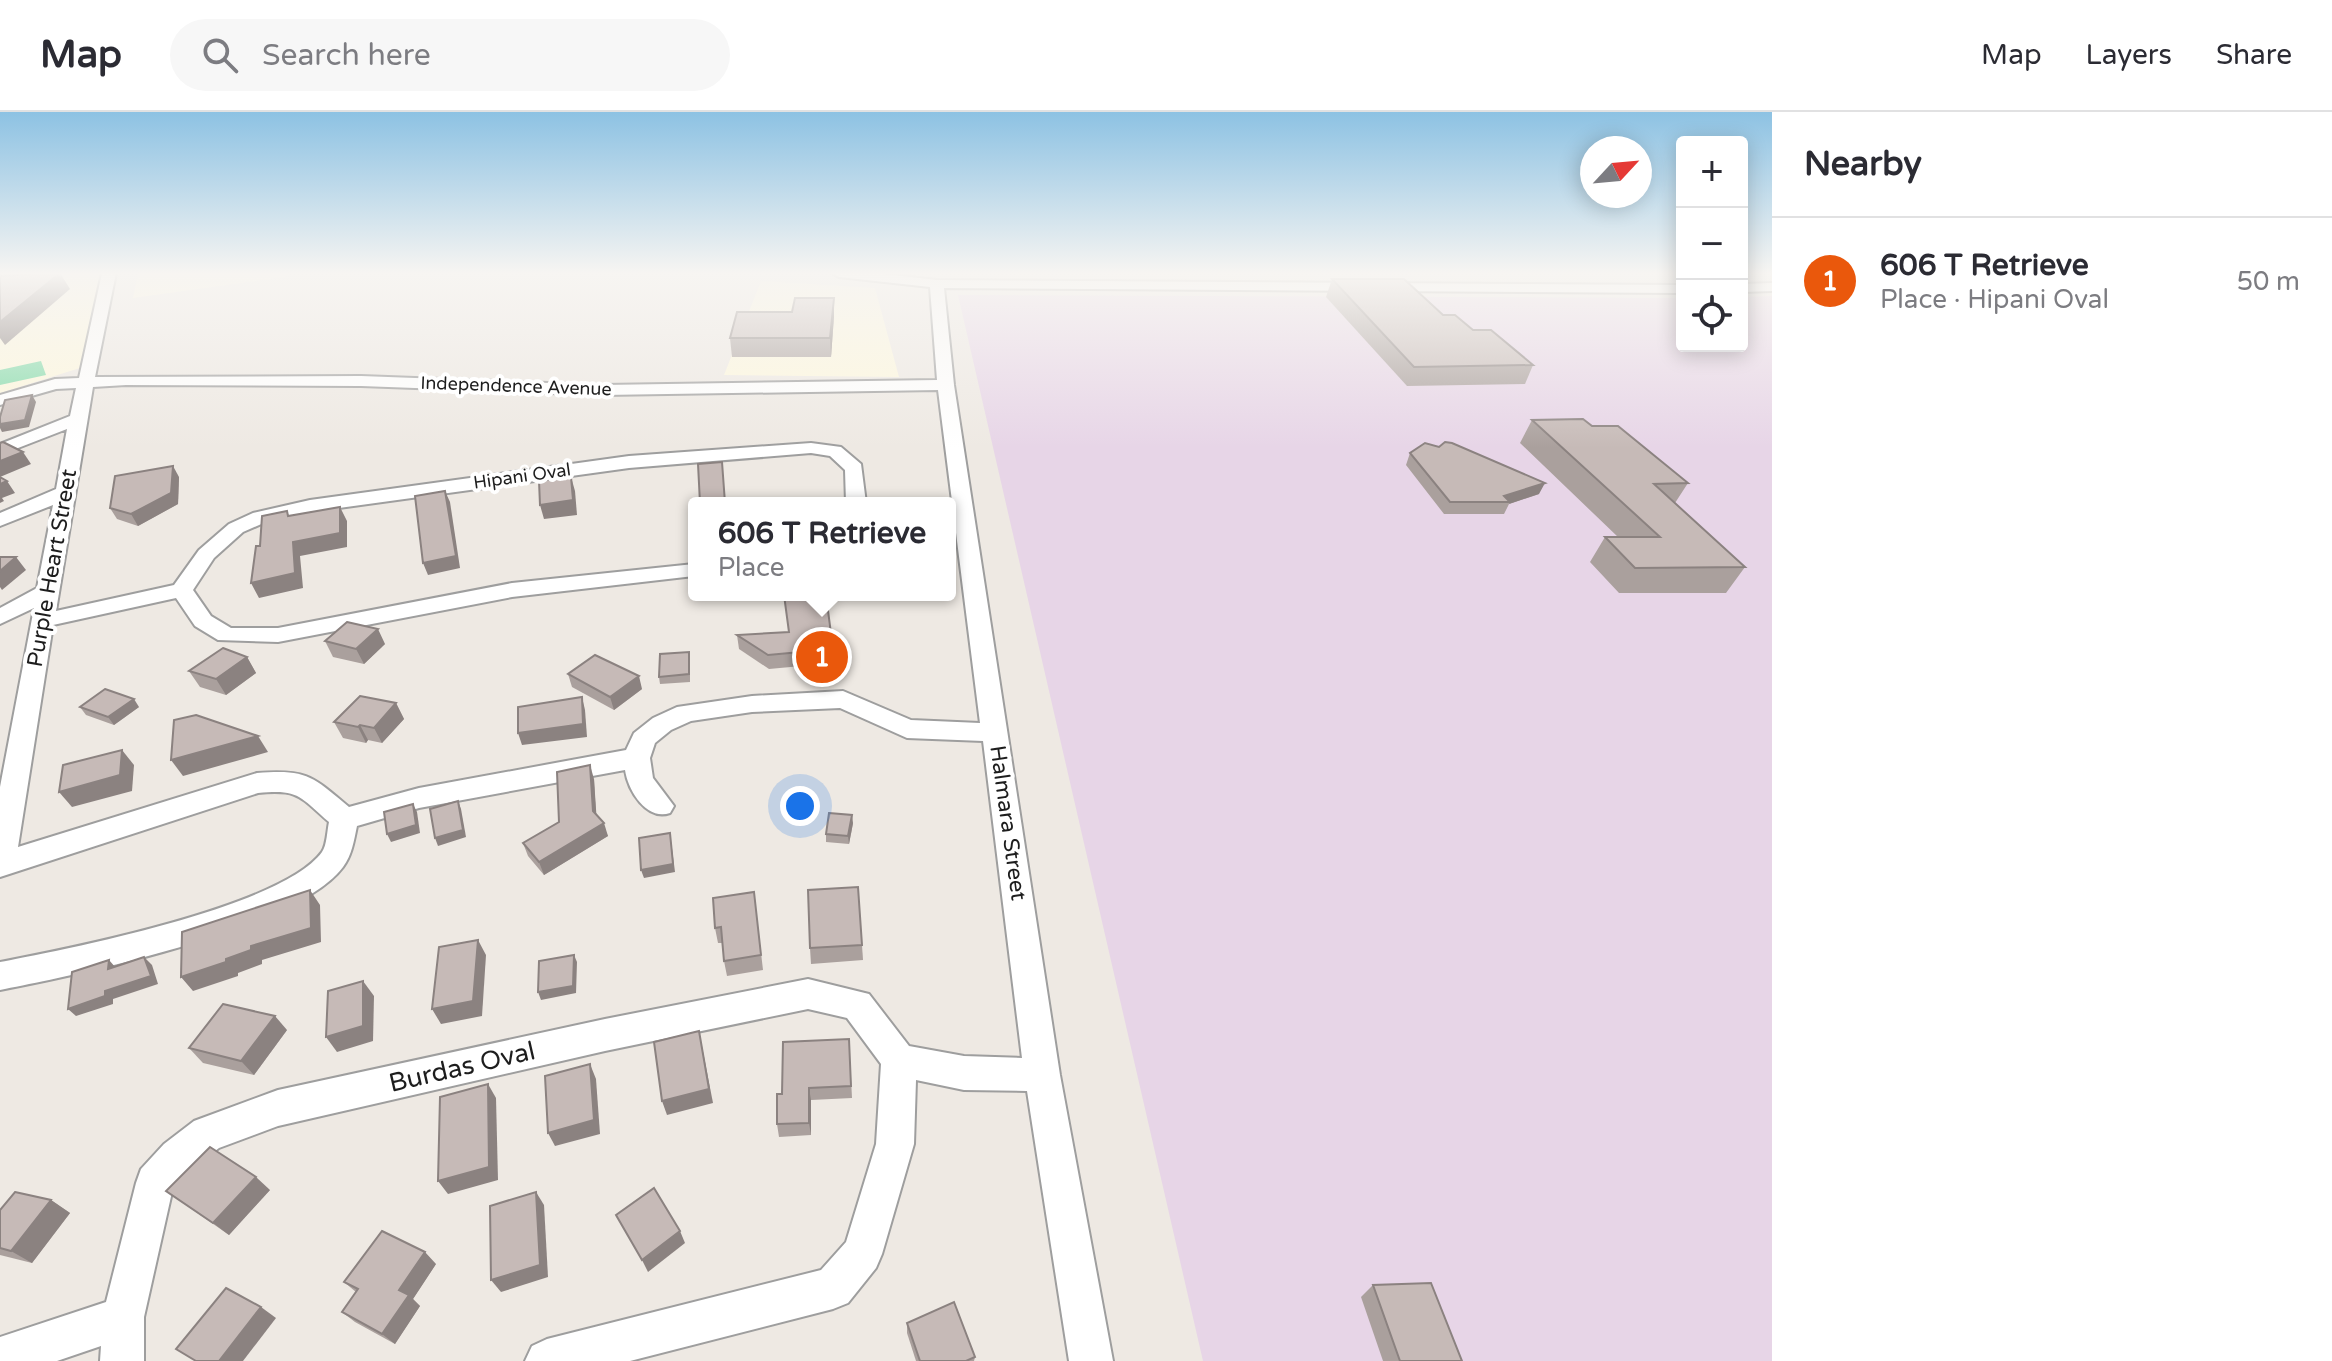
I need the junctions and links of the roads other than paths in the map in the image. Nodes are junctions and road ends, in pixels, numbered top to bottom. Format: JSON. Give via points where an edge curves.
{"nodes":[{"id":1,"x":97,"y":331,"type":"edge"},
{"id":2,"x":941,"y":331,"type":"edge"},
{"id":3,"x":86,"y":381,"type":"junction"},
{"id":4,"x":946,"y":385,"type":"junction"},
{"id":5,"x":0,"y":400,"type":"edge"},
{"id":6,"x":78,"y":419,"type":"junction"},
{"id":7,"x":0,"y":450,"type":"edge"},
{"id":8,"x":64,"y":493,"type":"junction"},
{"id":9,"x":856,"y":497,"type":"edge"},
{"id":10,"x":956,"y":497,"type":"edge"},
{"id":11,"x":956,"y":499,"type":"edge"},
{"id":12,"x":0,"y":520,"type":"edge"},
{"id":13,"x":960,"y":544,"type":"edge"},
{"id":14,"x":688,"y":571,"type":"edge"},
{"id":15,"x":182,"y":590,"type":"junction"},
{"id":16,"x":47,"y":592,"type":"junction"},
{"id":17,"x":0,"y":617,"type":"edge"},
{"id":18,"x":44,"y":620,"type":"junction"},
{"id":19,"x":22,"y":733,"type":"junction"},
{"id":20,"x":996,"y":733,"type":"junction"},
{"id":21,"x":0,"y":748,"type":"edge"},
{"id":22,"x":637,"y":758,"type":"junction"},
{"id":23,"x":660,"y":806,"type":"dead end"},
{"id":24,"x":344,"y":819,"type":"junction"},
{"id":25,"x":0,"y":864,"type":"edge"},
{"id":26,"x":0,"y":976,"type":"edge"},
{"id":27,"x":899,"y":1060,"type":"junction"},
{"id":28,"x":1042,"y":1075,"type":"junction"},
{"id":29,"x":123,"y":1317,"type":"junction"},
{"id":30,"x":0,"y":1359,"type":"edge"},
{"id":31,"x":122,"y":1361,"type":"edge"},
{"id":32,"x":547,"y":1361,"type":"edge"},
{"id":33,"x":1091,"y":1361,"type":"edge"}],
"edges":[{"from":1,"to":3,"type":"street","name":"Purple Heart Street"},
{"from":2,"to":4,"type":"street","name":"Halmara Street"},
{"from":3,"to":4,"type":"street","name":"Independence Avenue","via":[[361,381],[603,390]]},
{"from":3,"to":5,"type":"street","name":"Independence Avenue"},
{"from":3,"to":6,"type":"street","name":"Purple Heart Street"},
{"from":4,"to":10,"type":"street","name":"Halmara Street"},
{"from":6,"to":7,"type":"street"},
{"from":6,"to":8,"type":"street","name":"Purple Heart Street"},
{"from":8,"to":12,"type":"street"},
{"from":8,"to":16,"type":"street","name":"Purple Heart Street"},
{"from":9,"to":15,"type":"street","name":"Hipani Oval","via":[[854,468],[835,451],[811,448],[537,473],[260,517],[236,528],[206,554]]},
{"from":11,"to":13,"type":"street","name":"Halmara Street"},
{"from":13,"to":20,"type":"street","name":"Halmara Street"},
{"from":14,"to":15,"type":"street","via":[[512,590],[278,635],[226,635],[203,621]]},
{"from":15,"to":18,"type":"street"},
{"from":16,"to":17,"type":"street"},
{"from":16,"to":18,"type":"street","name":"Purple Heart Street"},
{"from":18,"to":19,"type":"street","name":"Purple Heart Street"},
{"from":19,"to":21,"type":"street"},
{"from":19,"to":25,"type":"street","name":"Purple Heart Street"},
{"from":20,"to":22,"type":"street","via":[[907,729],[843,699],[752,704],[686,713],[662,724],[643,739]]},
{"from":20,"to":28,"type":"street","name":"Halmara Street"},
{"from":22,"to":23,"type":"street","via":[[640,781]]},
{"from":22,"to":24,"type":"street","via":[[419,798]]},
{"from":24,"to":25,"type":"street","via":[[308,788],[289,780],[257,783]]},
{"from":24,"to":26,"type":"street","via":[[334,858],[299,886],[203,928]]},
{"from":27,"to":28,"type":"street","via":[[964,1073]]},
{"from":27,"to":29,"type":"street","name":"Burdas Oval","via":[[857,1005],[808,994],[278,1108],[207,1134],[155,1183]]},
{"from":27,"to":32,"type":"street","via":[[895,1144],[862,1254],[833,1288]]},
{"from":28,"to":33,"type":"street","name":"Halmara Street"},
{"from":29,"to":30,"type":"street"},
{"from":29,"to":31,"type":"street","name":"Burdas Oval"}]}
